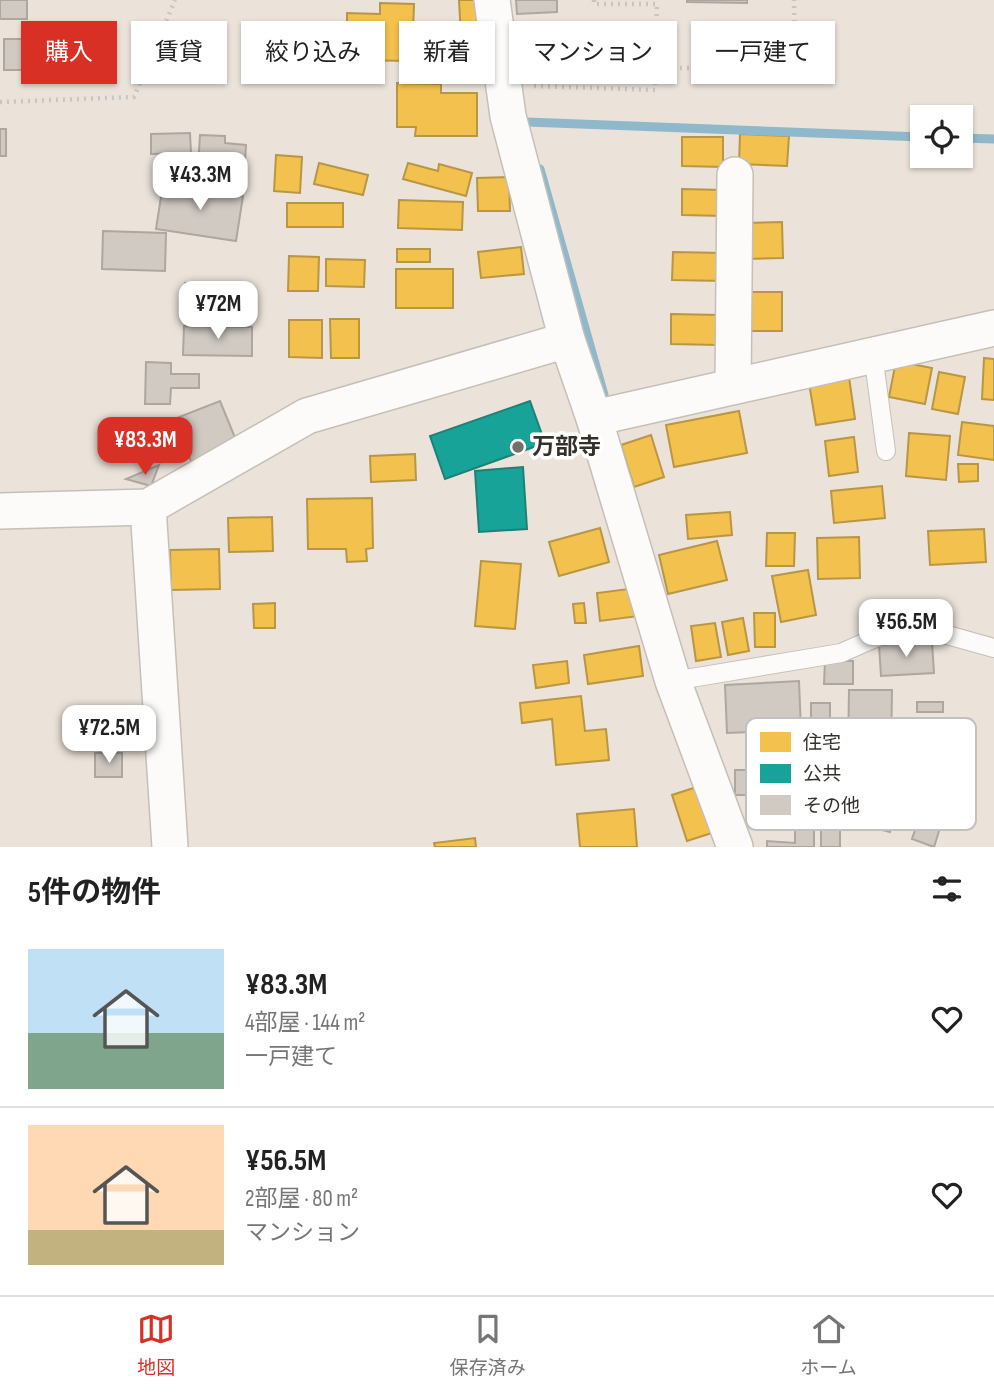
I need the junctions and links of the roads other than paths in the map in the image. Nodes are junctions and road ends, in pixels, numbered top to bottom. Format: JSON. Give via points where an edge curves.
{"nodes":[{"id":1,"x":492,"y":0,"type":"edge"},
{"id":2,"x":734,"y":175,"type":"dead end"},
{"id":3,"x":994,"y":328,"type":"edge"},
{"id":4,"x":567,"y":340,"type":"junction"},
{"id":5,"x":873,"y":354,"type":"junction"},
{"id":6,"x":733,"y":385,"type":"junction"},
{"id":7,"x":594,"y":418,"type":"junction"},
{"id":8,"x":886,"y":450,"type":"dead end"},
{"id":9,"x":148,"y":507,"type":"junction"},
{"id":10,"x":0,"y":511,"type":"edge"},
{"id":11,"x":994,"y":648,"type":"edge"},
{"id":12,"x":673,"y":681,"type":"junction"},
{"id":13,"x":170,"y":847,"type":"edge"},
{"id":14,"x":735,"y":847,"type":"edge"}],
"edges":[{"from":1,"to":4,"type":"street","via":[[508,116]]},
{"from":2,"to":6,"type":"street"},
{"from":3,"to":5,"type":"street"},
{"from":4,"to":7,"type":"street"},
{"from":4,"to":9,"type":"street","via":[[307,415]]},
{"from":5,"to":6,"type":"street"},
{"from":5,"to":8,"type":"lane"},
{"from":6,"to":7,"type":"street"},
{"from":7,"to":12,"type":"street"},
{"from":9,"to":10,"type":"street"},
{"from":9,"to":13,"type":"street"},
{"from":11,"to":12,"type":"lane","via":[[933,631],[882,635],[841,653]]},
{"from":12,"to":14,"type":"street"}]}
